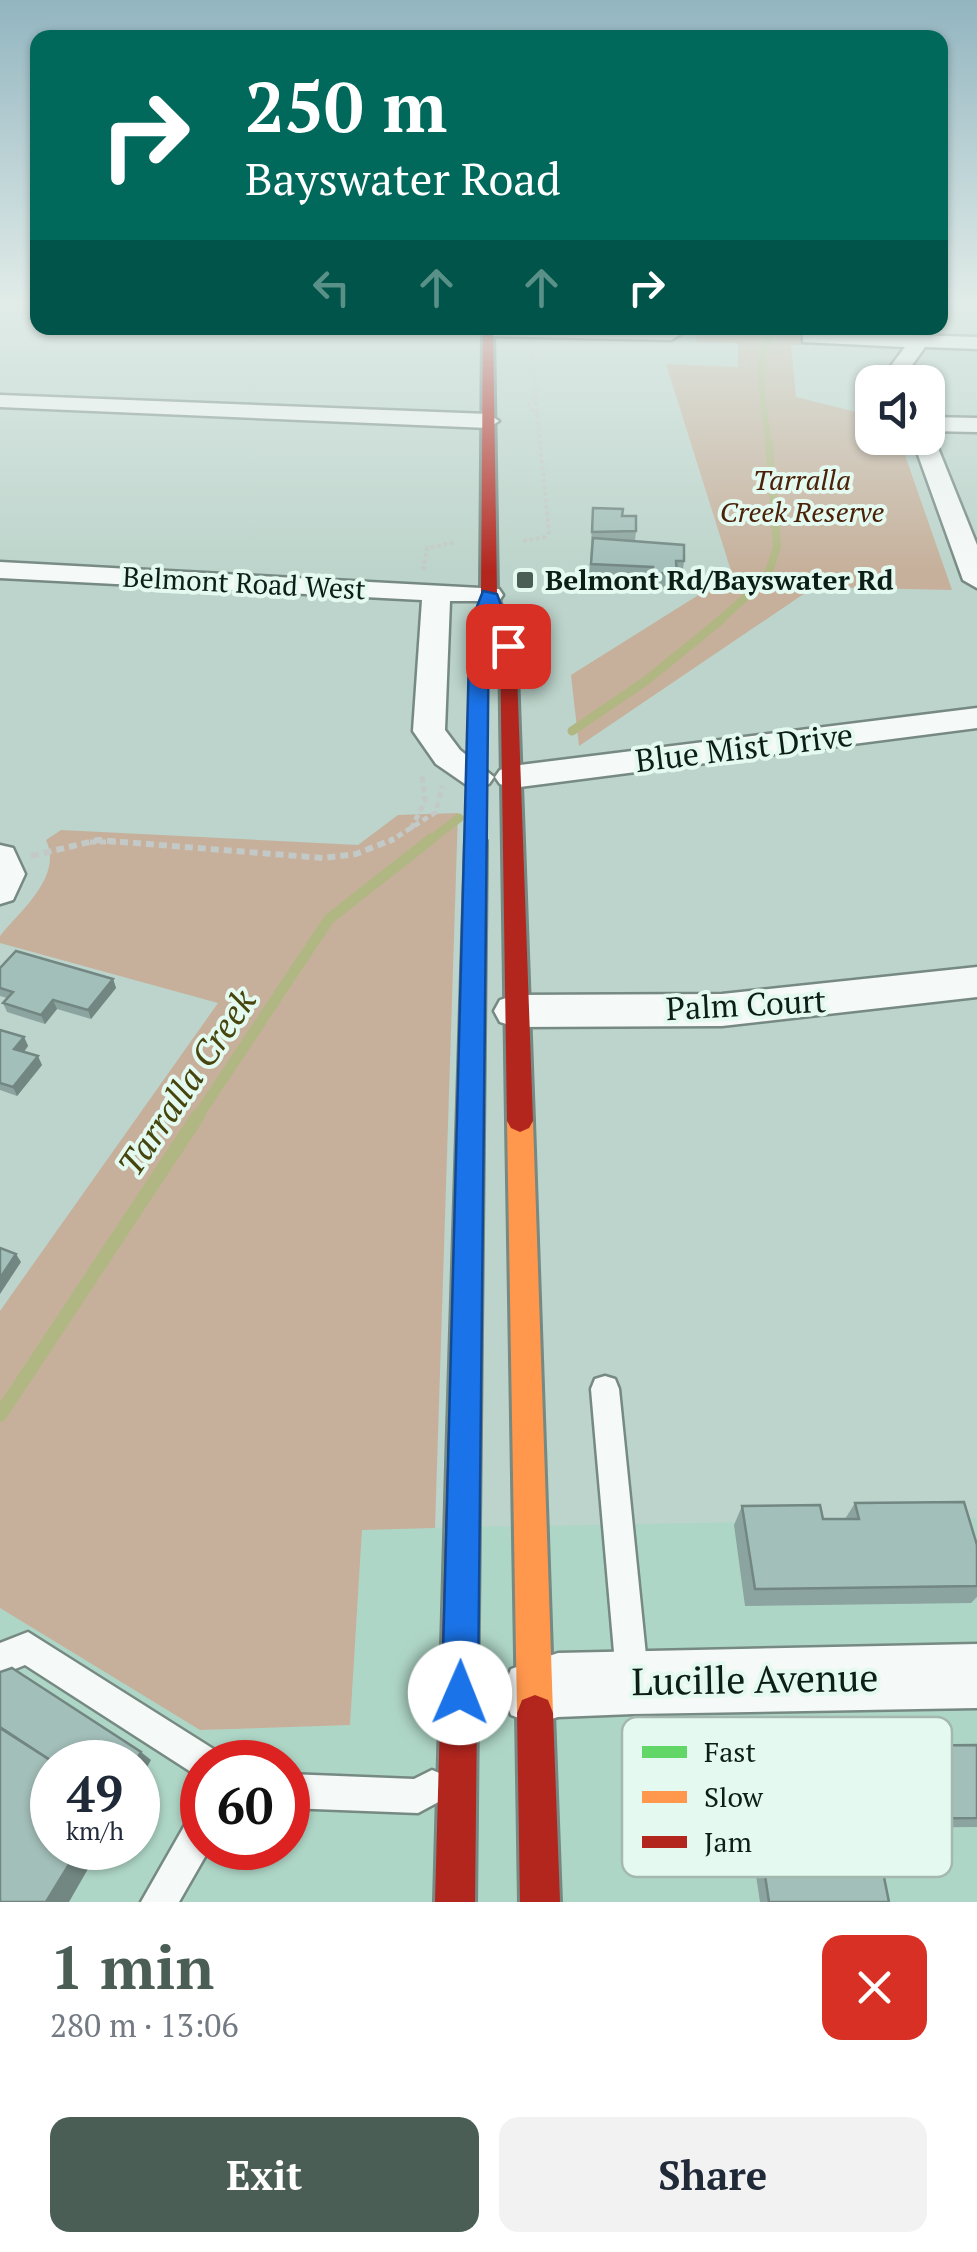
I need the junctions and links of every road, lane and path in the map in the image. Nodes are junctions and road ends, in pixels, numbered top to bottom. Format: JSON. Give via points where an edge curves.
{"nodes":[{"id":1,"x":488,"y":393,"type":"edge"},
{"id":2,"x":534,"y":393,"type":"edge"},
{"id":3,"x":534,"y":398,"type":"dead end"},
{"id":4,"x":0,"y":401,"type":"edge"},
{"id":5,"x":488,"y":421,"type":"junction"},
{"id":6,"x":945,"y":425,"type":"edge"},
{"id":7,"x":977,"y":426,"type":"edge"},
{"id":8,"x":931,"y":455,"type":"edge"},
{"id":9,"x":970,"y":541,"type":"edge"},
{"id":10,"x":0,"y":570,"type":"edge"},
{"id":11,"x":977,"y":580,"type":"edge"},
{"id":12,"x":436,"y":594,"type":"junction"},
{"id":13,"x":489,"y":594,"type":"junction"},
{"id":14,"x":478,"y":640,"type":"dead end"},
{"id":15,"x":977,"y":718,"type":"edge"},
{"id":16,"x":423,"y":739,"type":"junction"},
{"id":17,"x":478,"y":742,"type":"dead end"},
{"id":18,"x":512,"y":777,"type":"junction"},
{"id":19,"x":477,"y":797,"type":"junction"},
{"id":20,"x":2,"y":871,"type":"edge"},
{"id":21,"x":977,"y":982,"type":"edge"},
{"id":22,"x":515,"y":1011,"type":"junction"},
{"id":23,"x":605,"y":1389,"type":"dead end"},
{"id":24,"x":0,"y":1660,"type":"edge"},
{"id":25,"x":977,"y":1676,"type":"edge"},
{"id":26,"x":633,"y":1682,"type":"junction"},
{"id":27,"x":522,"y":1705,"type":"junction"},
{"id":28,"x":484,"y":1743,"type":"dead end"},
{"id":29,"x":180,"y":1747,"type":"edge"},
{"id":30,"x":458,"y":1768,"type":"junction"},
{"id":31,"x":310,"y":1792,"type":"edge"},
{"id":32,"x":180,"y":1867,"type":"edge"},
{"id":33,"x":160,"y":1902,"type":"edge"},
{"id":34,"x":455,"y":1902,"type":"edge"},
{"id":35,"x":540,"y":1902,"type":"edge"}],
"edges":[{"from":1,"to":5,"type":"main road"},
{"from":2,"to":3,"type":"path"},
{"from":4,"to":5,"type":"street"},
{"from":5,"to":13,"type":"main road"},
{"from":6,"to":7,"type":"street"},
{"from":8,"to":9,"type":"street"},
{"from":9,"to":11,"type":"street"},
{"from":10,"to":12,"type":"street","name":"Belmont Road West"},
{"from":12,"to":13,"type":"street","name":"Belmont Road West"},
{"from":12,"to":16,"type":"street"},
{"from":13,"to":14,"type":"main road"},
{"from":13,"to":18,"type":"main road","via":[[508,646]]},
{"from":15,"to":18,"type":"street","name":"Blue Mist Drive"},
{"from":16,"to":19,"type":"street","via":[[448,757]]},
{"from":16,"to":20,"type":"path","via":[[425,801],[411,829],[373,852],[341,858],[98,840],[66,845]]},
{"from":17,"to":19,"type":"main road"},
{"from":18,"to":19,"type":"main road"},
{"from":18,"to":22,"type":"main road"},
{"from":19,"to":30,"type":"main road"},
{"from":21,"to":22,"type":"street","name":"Palm Court","via":[[722,1010]]},
{"from":22,"to":27,"type":"main road"},
{"from":23,"to":26,"type":"lane"},
{"from":24,"to":29,"type":"lane","via":[[28,1648]]},
{"from":25,"to":26,"type":"street","name":"Lucille Avenue"},
{"from":26,"to":27,"type":"street","name":"Lucille Avenue","via":[[558,1685]]},
{"from":27,"to":35,"type":"main road"},
{"from":28,"to":30,"type":"main road"},
{"from":30,"to":31,"type":"lane","via":[[418,1796]]},
{"from":30,"to":34,"type":"main road"},
{"from":32,"to":33,"type":"lane"}]}
